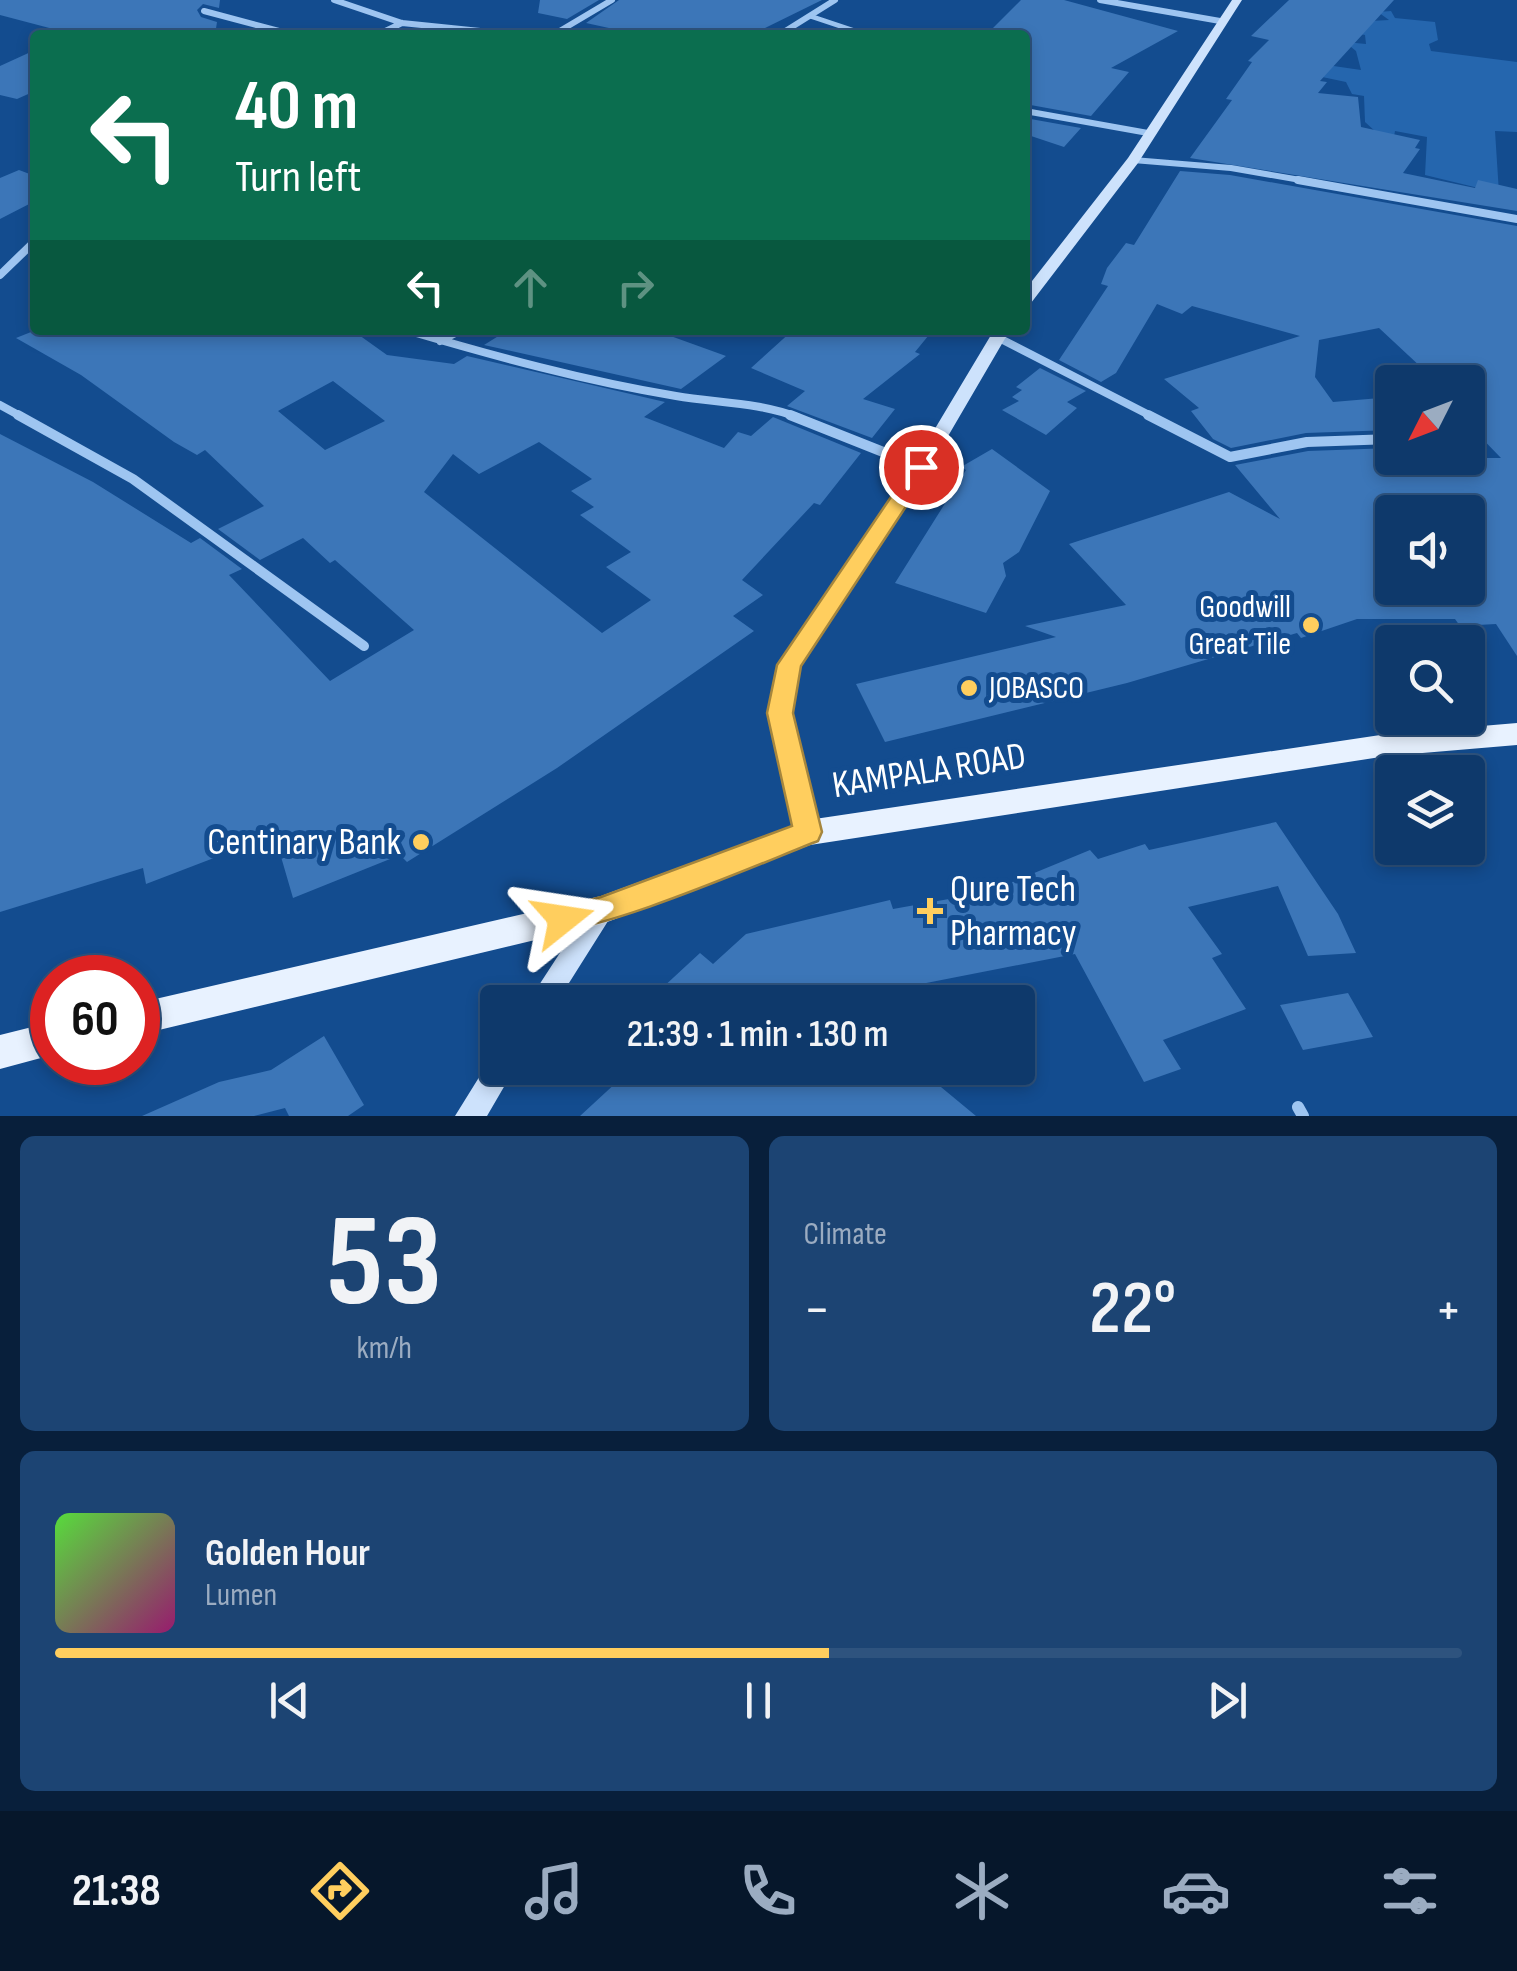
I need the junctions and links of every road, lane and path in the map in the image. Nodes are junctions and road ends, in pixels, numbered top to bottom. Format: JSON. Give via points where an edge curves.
{"nodes":[{"id":1,"x":334,"y":0,"type":"edge"},
{"id":2,"x":612,"y":0,"type":"edge"},
{"id":3,"x":835,"y":0,"type":"edge"},
{"id":4,"x":1100,"y":0,"type":"edge"},
{"id":5,"x":1237,"y":0,"type":"edge"},
{"id":6,"x":204,"y":11,"type":"dead end"},
{"id":7,"x":810,"y":16,"type":"junction"},
{"id":8,"x":1220,"y":21,"type":"junction"},
{"id":9,"x":402,"y":23,"type":"junction"},
{"id":10,"x":275,"y":30,"type":"edge"},
{"id":11,"x":388,"y":30,"type":"edge"},
{"id":12,"x":470,"y":30,"type":"edge"},
{"id":13,"x":562,"y":30,"type":"edge"},
{"id":14,"x":787,"y":30,"type":"edge"},
{"id":15,"x":851,"y":30,"type":"edge"},
{"id":16,"x":1030,"y":112,"type":"edge"},
{"id":17,"x":1148,"y":133,"type":"junction"},
{"id":18,"x":1132,"y":160,"type":"junction"},
{"id":19,"x":1517,"y":219,"type":"edge"},
{"id":20,"x":30,"y":247,"type":"edge"},
{"id":21,"x":0,"y":275,"type":"edge"},
{"id":22,"x":1030,"y":293,"type":"edge"},
{"id":23,"x":421,"y":335,"type":"edge"},
{"id":24,"x":451,"y":335,"type":"edge"},
{"id":25,"x":999,"y":335,"type":"edge"},
{"id":26,"x":1004,"y":335,"type":"edge"},
{"id":27,"x":440,"y":341,"type":"junction"},
{"id":28,"x":0,"y":405,"type":"edge"},
{"id":29,"x":1375,"y":440,"type":"edge"},
{"id":30,"x":921,"y":467,"type":"junction"},
{"id":31,"x":364,"y":646,"type":"dead end"},
{"id":32,"x":1517,"y":734,"type":"edge"},
{"id":33,"x":808,"y":832,"type":"junction"},
{"id":34,"x":602,"y":910,"type":"junction"},
{"id":35,"x":553,"y":985,"type":"edge"},
{"id":36,"x":160,"y":1014,"type":"edge"},
{"id":37,"x":30,"y":1045,"type":"edge"},
{"id":38,"x":0,"y":1052,"type":"edge"},
{"id":39,"x":490,"y":1085,"type":"edge"},
{"id":40,"x":470,"y":1116,"type":"edge"}],
"edges":[{"from":1,"to":9,"type":"street"},
{"from":2,"to":13,"type":"street"},
{"from":3,"to":7,"type":"street"},
{"from":4,"to":8,"type":"street"},
{"from":5,"to":8,"type":"street"},
{"from":6,"to":10,"type":"street"},
{"from":7,"to":14,"type":"street"},
{"from":7,"to":15,"type":"lane"},
{"from":8,"to":17,"type":"street"},
{"from":9,"to":11,"type":"street"},
{"from":9,"to":12,"type":"street"},
{"from":16,"to":17,"type":"street"},
{"from":17,"to":18,"type":"street"},
{"from":18,"to":19,"type":"street","via":[[1232,168]]},
{"from":18,"to":22,"type":"street"},
{"from":20,"to":21,"type":"street"},
{"from":23,"to":27,"type":"street"},
{"from":24,"to":27,"type":"street"},
{"from":25,"to":30,"type":"street"},
{"from":26,"to":29,"type":"street","via":[[1230,457],[1307,442]]},
{"from":27,"to":30,"type":"street","via":[[674,396],[773,408]]},
{"from":28,"to":31,"type":"street","via":[[132,479]]},
{"from":30,"to":33,"type":"street","via":[[789,665],[780,713]]},
{"from":32,"to":33,"type":"main road","name":"KAMPALA ROAD","via":[[1387,745]]},
{"from":33,"to":34,"type":"main road","name":"KAMPALA ROAD"},
{"from":34,"to":35,"type":"street"},
{"from":34,"to":36,"type":"main road","name":"KAMPALA ROAD"},
{"from":37,"to":38,"type":"main road"},
{"from":39,"to":40,"type":"street"}]}
